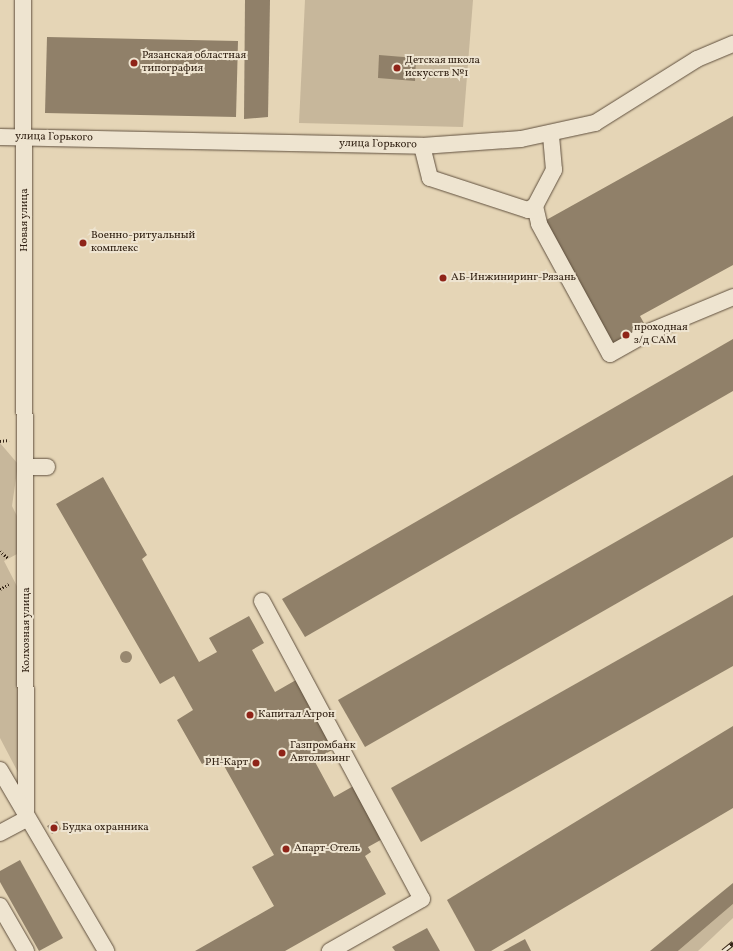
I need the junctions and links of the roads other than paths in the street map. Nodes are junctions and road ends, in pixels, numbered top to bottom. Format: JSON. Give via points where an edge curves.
{"nodes":[{"id":1,"x":23,"y":0,"type":"edge"},
{"id":2,"x":733,"y":44,"type":"edge"},
{"id":3,"x":551,"y":133,"type":"junction"},
{"id":4,"x":0,"y":138,"type":"edge"},
{"id":5,"x":26,"y":138,"type":"junction"},
{"id":6,"x":422,"y":146,"type":"junction"},
{"id":7,"x":535,"y":206,"type":"junction"},
{"id":8,"x":733,"y":298,"type":"edge"},
{"id":9,"x":25,"y":440,"type":"joint"},
{"id":10,"x":27,"y":467,"type":"junction"},
{"id":11,"x":47,"y":468,"type":"dead end"},
{"id":12,"x":262,"y":600,"type":"dead end"},
{"id":13,"x":0,"y":770,"type":"edge"},
{"id":14,"x":26,"y":819,"type":"junction"},
{"id":15,"x":0,"y":833,"type":"edge"},
{"id":16,"x":2,"y":914,"type":"edge"},
{"id":17,"x":26,"y":951,"type":"edge"},
{"id":18,"x":106,"y":951,"type":"edge"},
{"id":19,"x":330,"y":951,"type":"edge"}],
"edges":[{"from":1,"to":5,"type":"street","name":"Новая улица"},
{"from":2,"to":3,"type":"street","name":"улица Горького","via":[[697,59],[595,123]]},
{"from":3,"to":6,"type":"street","name":"улица Горького","via":[[521,139]]},
{"from":3,"to":7,"type":"street","via":[[554,170]]},
{"from":4,"to":5,"type":"street","name":"улица Горького"},
{"from":5,"to":6,"type":"street","name":"улица Горького"},
{"from":5,"to":9,"type":"street","name":"Новая улица"},
{"from":6,"to":7,"type":"street","via":[[430,178],[528,210]]},
{"from":7,"to":8,"type":"street","via":[[539,224],[610,354],[649,332]]},
{"from":9,"to":10,"type":"street","name":"Колхозная улица"},
{"from":10,"to":11,"type":"street"},
{"from":10,"to":14,"type":"street","name":"Колхозная улица"},
{"from":12,"to":19,"type":"street","via":[[422,899]]},
{"from":13,"to":14,"type":"street"},
{"from":14,"to":15,"type":"street"},
{"from":14,"to":18,"type":"street"},
{"from":16,"to":17,"type":"street"}]}
